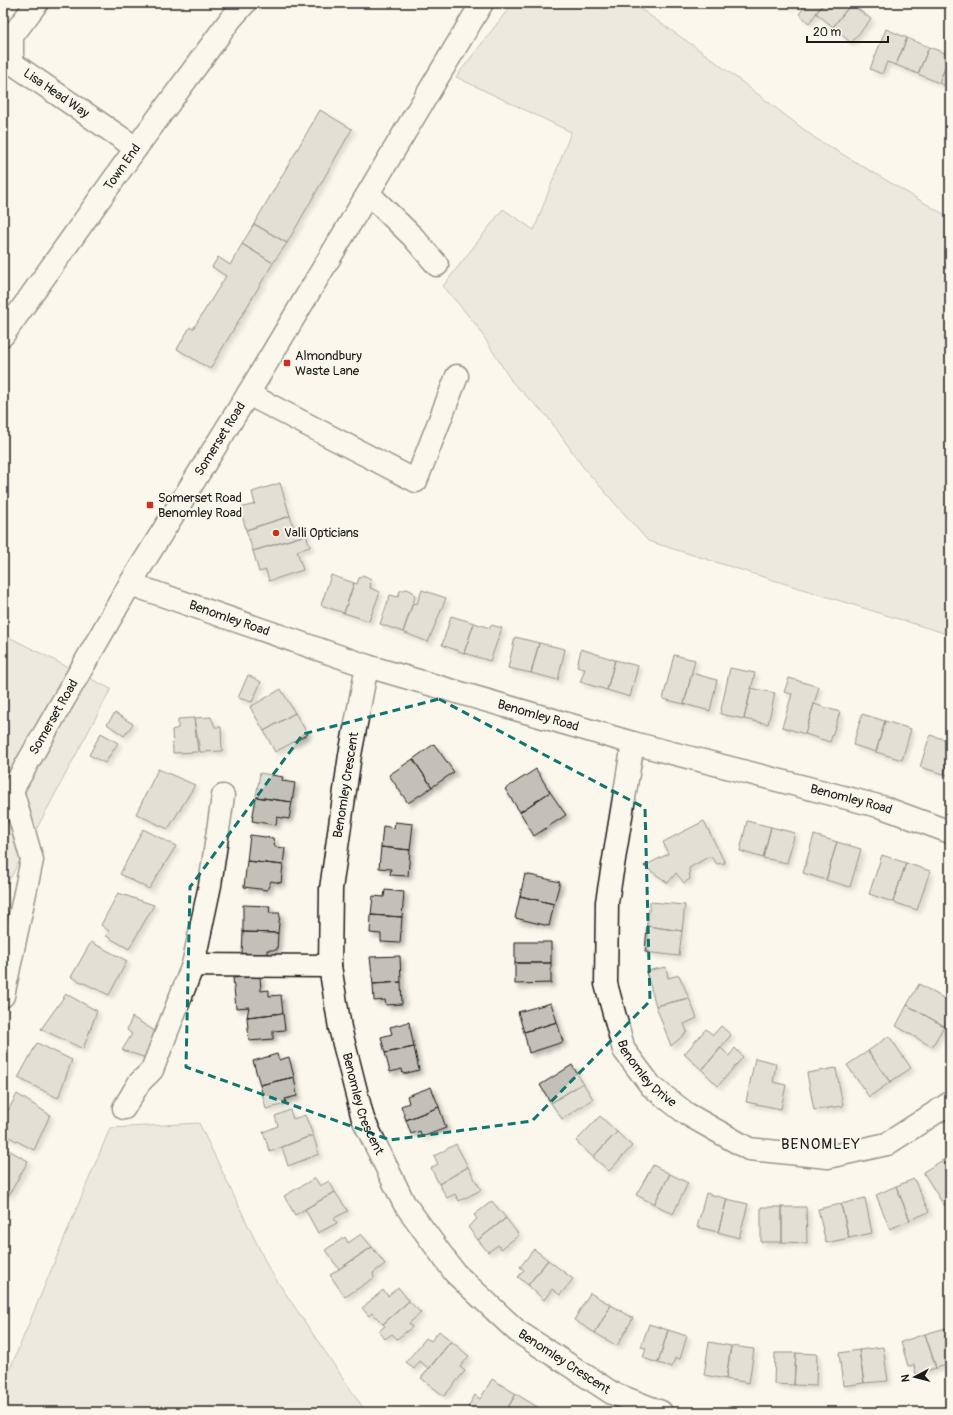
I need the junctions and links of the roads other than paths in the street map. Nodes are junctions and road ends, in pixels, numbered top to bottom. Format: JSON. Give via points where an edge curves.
{"nodes":[{"id":1,"x":37,"y":3,"type":"edge"},
{"id":2,"x":245,"y":3,"type":"edge"},
{"id":3,"x":482,"y":3,"type":"edge"},
{"id":4,"x":136,"y":148,"type":"junction"},
{"id":5,"x":369,"y":194,"type":"junction"},
{"id":6,"x":437,"y":265,"type":"dead end"},
{"id":7,"x":3,"y":335,"type":"edge"},
{"id":8,"x":457,"y":376,"type":"dead end"},
{"id":9,"x":248,"y":394,"type":"junction"},
{"id":10,"x":130,"y":584,"type":"junction"},
{"id":11,"x":367,"y":666,"type":"junction"},
{"id":12,"x":632,"y":743,"type":"junction"},
{"id":13,"x":12,"y":790,"type":"junction"},
{"id":14,"x":222,"y":796,"type":"dead end"},
{"id":15,"x":3,"y":810,"type":"edge"},
{"id":16,"x":950,"y":832,"type":"edge"},
{"id":17,"x":193,"y":965,"type":"junction"},
{"id":18,"x":330,"y":966,"type":"junction"},
{"id":19,"x":3,"y":996,"type":"edge"},
{"id":20,"x":950,"y":1103,"type":"edge"},
{"id":21,"x":124,"y":1108,"type":"dead end"},
{"id":22,"x":661,"y":1412,"type":"edge"}],
"edges":[{"from":1,"to":4,"type":"street","name":"Lisa Head Way","via":[[12,36],[12,63]]},
{"from":2,"to":4,"type":"street","name":"Town End"},
{"from":3,"to":5,"type":"street","name":"Somerset Road"},
{"from":4,"to":7,"type":"street","name":"Town End"},
{"from":5,"to":6,"type":"street","via":[[413,237]]},
{"from":5,"to":9,"type":"street","name":"Somerset Road"},
{"from":8,"to":9,"type":"street","via":[[416,481]]},
{"from":9,"to":10,"type":"street","name":"Somerset Road"},
{"from":10,"to":11,"type":"street","name":"Benomley Road"},
{"from":10,"to":13,"type":"street","name":"Somerset Road"},
{"from":11,"to":12,"type":"street","name":"Benomley Road"},
{"from":11,"to":18,"type":"street","name":"Benomley Crescent","via":[[350,755],[331,889]]},
{"from":12,"to":16,"type":"street","name":"Benomley Road","via":[[882,807]]},
{"from":12,"to":20,"type":"street","name":"Benomley Drive","via":[[607,902],[606,984],[624,1050],[651,1086],[687,1114],[749,1149],[828,1157],[887,1144]]},
{"from":13,"to":15,"type":"street","name":"Somerset Road"},
{"from":13,"to":19,"type":"street","via":[[32,860]]},
{"from":14,"to":17,"type":"street","via":[[210,885]]},
{"from":17,"to":18,"type":"street"},
{"from":17,"to":21,"type":"street","via":[[152,1070],[139,1084]]},
{"from":18,"to":22,"type":"street","name":"Benomley Crescent","via":[[340,1028],[363,1119],[404,1203],[455,1273],[517,1331],[612,1393]]}]}
